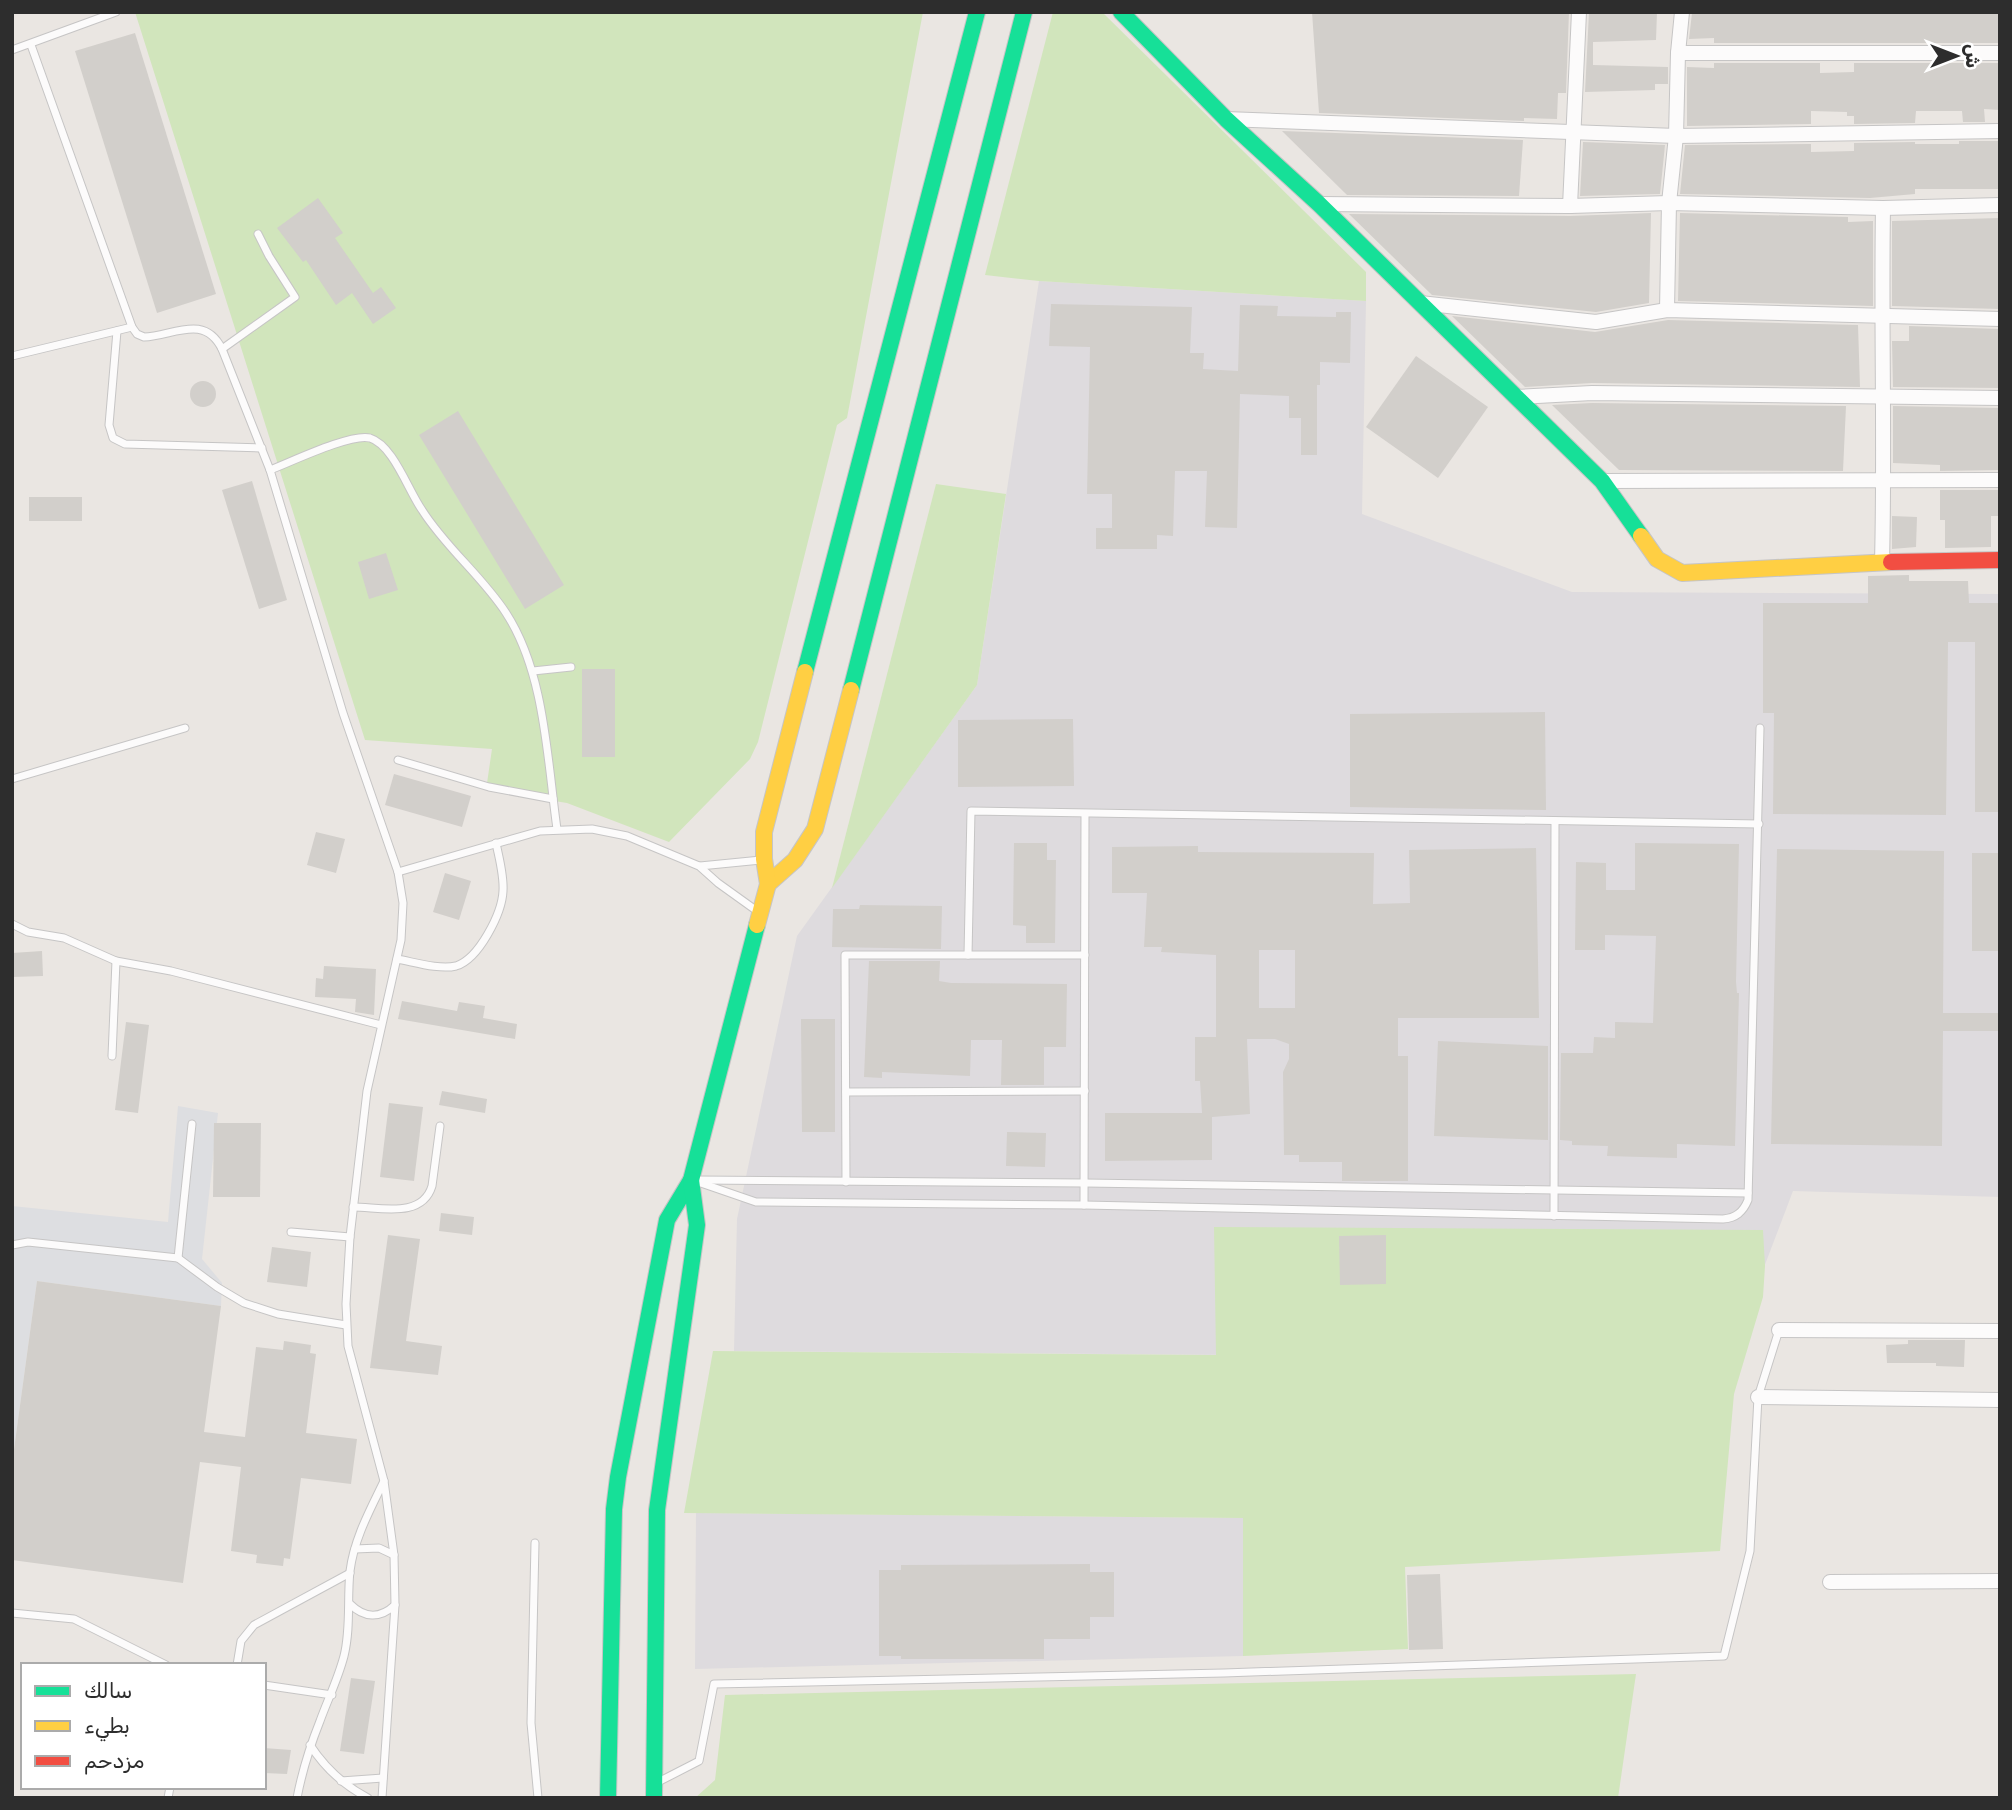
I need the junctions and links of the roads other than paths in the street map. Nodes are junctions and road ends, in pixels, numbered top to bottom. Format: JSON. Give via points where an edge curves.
{"nodes":[{"id":1,"x":116,"y":12,"type":"edge"},
{"id":2,"x":977,"y":12,"type":"edge"},
{"id":3,"x":1024,"y":12,"type":"edge"},
{"id":4,"x":1121,"y":12,"type":"edge"},
{"id":5,"x":1578,"y":12,"type":"edge"},
{"id":6,"x":1682,"y":12,"type":"edge"},
{"id":7,"x":31,"y":45,"type":"junction"},
{"id":8,"x":12,"y":50,"type":"edge"},
{"id":9,"x":1678,"y":53,"type":"junction"},
{"id":10,"x":2000,"y":53,"type":"edge"},
{"id":11,"x":1226,"y":119,"type":"junction"},
{"id":12,"x":2000,"y":131,"type":"edge"},
{"id":13,"x":1574,"y":133,"type":"junction"},
{"id":14,"x":1676,"y":136,"type":"junction"},
{"id":15,"x":1669,"y":203,"type":"junction"},
{"id":16,"x":1318,"y":204,"type":"junction"},
{"id":17,"x":2000,"y":205,"type":"edge"},
{"id":18,"x":1570,"y":206,"type":"junction"},
{"id":19,"x":1883,"y":208,"type":"junction"},
{"id":20,"x":258,"y":234,"type":"dead end"},
{"id":21,"x":1420,"y":303,"type":"junction"},
{"id":22,"x":1667,"y":310,"type":"junction"},
{"id":23,"x":1881,"y":316,"type":"junction"},
{"id":24,"x":2000,"y":319,"type":"edge"},
{"id":25,"x":131,"y":327,"type":"junction"},
{"id":26,"x":117,"y":331,"type":"junction"},
{"id":27,"x":222,"y":349,"type":"junction"},
{"id":28,"x":12,"y":356,"type":"edge"},
{"id":29,"x":1517,"y":397,"type":"junction"},
{"id":30,"x":1883,"y":398,"type":"junction"},
{"id":31,"x":2000,"y":398,"type":"edge"},
{"id":32,"x":261,"y":448,"type":"junction"},
{"id":33,"x":270,"y":470,"type":"junction"},
{"id":34,"x":2000,"y":480,"type":"edge"},
{"id":35,"x":1602,"y":481,"type":"junction"},
{"id":36,"x":1881,"y":481,"type":"junction"},
{"id":37,"x":2000,"y":560,"type":"edge"},
{"id":38,"x":1882,"y":562,"type":"junction"},
{"id":39,"x":571,"y":667,"type":"dead end"},
{"id":40,"x":533,"y":671,"type":"junction"},
{"id":41,"x":185,"y":728,"type":"dead end"},
{"id":42,"x":1760,"y":728,"type":"dead end"},
{"id":43,"x":398,"y":760,"type":"dead end"},
{"id":44,"x":12,"y":779,"type":"edge"},
{"id":45,"x":553,"y":799,"type":"junction"},
{"id":46,"x":1085,"y":814,"type":"junction"},
{"id":47,"x":1555,"y":821,"type":"junction"},
{"id":48,"x":1759,"y":824,"type":"junction"},
{"id":49,"x":557,"y":829,"type":"junction"},
{"id":50,"x":496,"y":843,"type":"junction"},
{"id":51,"x":764,"y":859,"type":"junction"},
{"id":52,"x":699,"y":866,"type":"junction"},
{"id":53,"x":398,"y":872,"type":"junction"},
{"id":54,"x":768,"y":884,"type":"junction"},
{"id":55,"x":759,"y":913,"type":"junction"},
{"id":56,"x":12,"y":924,"type":"edge"},
{"id":57,"x":968,"y":956,"type":"junction"},
{"id":58,"x":1085,"y":956,"type":"junction"},
{"id":59,"x":397,"y":959,"type":"junction"},
{"id":60,"x":116,"y":961,"type":"junction"},
{"id":61,"x":381,"y":1025,"type":"junction"},
{"id":62,"x":112,"y":1056,"type":"dead end"},
{"id":63,"x":1085,"y":1091,"type":"junction"},
{"id":64,"x":846,"y":1092,"type":"junction"},
{"id":65,"x":192,"y":1124,"type":"dead end"},
{"id":66,"x":440,"y":1126,"type":"dead end"},
{"id":67,"x":691,"y":1180,"type":"junction"},
{"id":68,"x":846,"y":1182,"type":"junction"},
{"id":69,"x":1085,"y":1183,"type":"junction"},
{"id":70,"x":1555,"y":1189,"type":"junction"},
{"id":71,"x":1748,"y":1193,"type":"junction"},
{"id":72,"x":1084,"y":1205,"type":"junction"},
{"id":73,"x":353,"y":1207,"type":"junction"},
{"id":74,"x":1554,"y":1216,"type":"junction"},
{"id":75,"x":290,"y":1233,"type":"dead end"},
{"id":76,"x":349,"y":1237,"type":"junction"},
{"id":77,"x":12,"y":1245,"type":"edge"},
{"id":78,"x":178,"y":1258,"type":"junction"},
{"id":79,"x":346,"y":1325,"type":"junction"},
{"id":80,"x":1779,"y":1330,"type":"joint"},
{"id":81,"x":2000,"y":1331,"type":"edge"},
{"id":82,"x":1758,"y":1397,"type":"junction"},
{"id":83,"x":2000,"y":1400,"type":"edge"},
{"id":84,"x":384,"y":1481,"type":"junction"},
{"id":85,"x":535,"y":1543,"type":"dead end"},
{"id":86,"x":355,"y":1549,"type":"junction"},
{"id":87,"x":394,"y":1555,"type":"junction"},
{"id":88,"x":350,"y":1573,"type":"junction"},
{"id":89,"x":2000,"y":1581,"type":"edge"},
{"id":90,"x":1830,"y":1582,"type":"dead end"},
{"id":91,"x":350,"y":1604,"type":"junction"},
{"id":92,"x":395,"y":1605,"type":"junction"},
{"id":93,"x":12,"y":1613,"type":"edge"},
{"id":94,"x":162,"y":1663,"type":"edge"},
{"id":95,"x":237,"y":1663,"type":"edge"},
{"id":96,"x":266,"y":1685,"type":"edge"},
{"id":97,"x":332,"y":1695,"type":"junction"},
{"id":98,"x":310,"y":1745,"type":"junction"},
{"id":99,"x":383,"y":1777,"type":"junction"},
{"id":100,"x":341,"y":1781,"type":"junction"},
{"id":101,"x":654,"y":1791,"type":"edge"},
{"id":102,"x":297,"y":1798,"type":"edge"},
{"id":103,"x":368,"y":1798,"type":"edge"},
{"id":104,"x":382,"y":1798,"type":"edge"},
{"id":105,"x":538,"y":1798,"type":"edge"},
{"id":106,"x":608,"y":1798,"type":"edge"}],
"edges":[{"from":1,"to":7,"type":"lane"},
{"from":2,"to":51,"type":"main road","via":[[764,832]]},
{"from":3,"to":54,"type":"main road","via":[[815,829],[796,861]]},
{"from":4,"to":11,"type":"main road"},
{"from":5,"to":13,"type":"street"},
{"from":6,"to":9,"type":"street"},
{"from":7,"to":8,"type":"lane"},
{"from":7,"to":25,"type":"lane"},
{"from":9,"to":10,"type":"street"},
{"from":9,"to":14,"type":"street"},
{"from":11,"to":13,"type":"street"},
{"from":11,"to":16,"type":"main road"},
{"from":12,"to":14,"type":"street"},
{"from":13,"to":14,"type":"street"},
{"from":13,"to":18,"type":"street"},
{"from":14,"to":15,"type":"street"},
{"from":15,"to":18,"type":"street"},
{"from":15,"to":19,"type":"street"},
{"from":15,"to":22,"type":"street"},
{"from":16,"to":18,"type":"street"},
{"from":16,"to":21,"type":"main road"},
{"from":17,"to":19,"type":"street"},
{"from":19,"to":23,"type":"street"},
{"from":20,"to":27,"type":"lane","via":[[295,297]]},
{"from":21,"to":22,"type":"street","via":[[1596,323]]},
{"from":21,"to":29,"type":"main road"},
{"from":22,"to":23,"type":"street"},
{"from":23,"to":24,"type":"street"},
{"from":23,"to":30,"type":"street"},
{"from":25,"to":26,"type":"lane"},
{"from":25,"to":27,"type":"lane","via":[[144,337],[200,329],[214,335]]},
{"from":26,"to":28,"type":"lane"},
{"from":26,"to":32,"type":"lane","via":[[109,425],[113,438],[125,444]]},
{"from":27,"to":32,"type":"lane"},
{"from":29,"to":30,"type":"street","via":[[1592,393]]},
{"from":29,"to":35,"type":"main road"},
{"from":30,"to":31,"type":"street"},
{"from":30,"to":36,"type":"street"},
{"from":32,"to":33,"type":"lane"},
{"from":33,"to":40,"type":"lane","via":[[353,438],[380,443],[393,456],[430,523],[495,596]]},
{"from":33,"to":53,"type":"lane","via":[[343,713]]},
{"from":34,"to":36,"type":"street"},
{"from":35,"to":36,"type":"street"},
{"from":35,"to":38,"type":"main road","via":[[1657,559],[1682,573]]},
{"from":36,"to":38,"type":"street"},
{"from":37,"to":38,"type":"main road"},
{"from":39,"to":40,"type":"lane"},
{"from":40,"to":45,"type":"lane"},
{"from":41,"to":44,"type":"lane"},
{"from":42,"to":48,"type":"lane"},
{"from":43,"to":45,"type":"lane","via":[[489,787]]},
{"from":45,"to":49,"type":"lane"},
{"from":46,"to":47,"type":"lane"},
{"from":46,"to":57,"type":"lane","via":[[971,811]]},
{"from":46,"to":58,"type":"lane"},
{"from":47,"to":48,"type":"lane"},
{"from":47,"to":70,"type":"lane"},
{"from":48,"to":71,"type":"lane"},
{"from":49,"to":50,"type":"lane"},
{"from":49,"to":52,"type":"lane","via":[[593,829],[627,836]]},
{"from":50,"to":53,"type":"lane"},
{"from":50,"to":59,"type":"lane","via":[[503,878],[501,905],[476,952],[448,967]]},
{"from":51,"to":52,"type":"lane"},
{"from":51,"to":54,"type":"main road"},
{"from":52,"to":55,"type":"lane"},
{"from":53,"to":59,"type":"lane","via":[[403,919]]},
{"from":54,"to":55,"type":"main road"},
{"from":55,"to":67,"type":"main road"},
{"from":56,"to":60,"type":"lane","via":[[28,932],[64,938]]},
{"from":57,"to":58,"type":"lane"},
{"from":57,"to":64,"type":"lane","via":[[845,956]]},
{"from":58,"to":63,"type":"lane"},
{"from":59,"to":61,"type":"lane"},
{"from":60,"to":61,"type":"lane"},
{"from":60,"to":62,"type":"lane"},
{"from":61,"to":73,"type":"lane","via":[[367,1091]]},
{"from":63,"to":64,"type":"lane"},
{"from":63,"to":69,"type":"lane"},
{"from":64,"to":68,"type":"lane"},
{"from":65,"to":78,"type":"lane"},
{"from":66,"to":73,"type":"lane","via":[[432,1186],[423,1203],[406,1208]]},
{"from":67,"to":68,"type":"lane"},
{"from":67,"to":72,"type":"lane","via":[[756,1202]]},
{"from":67,"to":101,"type":"main road","via":[[697,1225],[657,1510]]},
{"from":67,"to":106,"type":"main road","via":[[667,1220],[618,1477]]},
{"from":68,"to":69,"type":"lane"},
{"from":69,"to":70,"type":"lane"},
{"from":69,"to":72,"type":"lane"},
{"from":70,"to":71,"type":"lane"},
{"from":70,"to":74,"type":"lane"},
{"from":71,"to":74,"type":"lane","via":[[1745,1207],[1730,1219]]},
{"from":72,"to":74,"type":"lane"},
{"from":73,"to":76,"type":"lane"},
{"from":75,"to":76,"type":"lane"},
{"from":76,"to":79,"type":"lane"},
{"from":77,"to":78,"type":"lane","via":[[28,1242]]},
{"from":78,"to":79,"type":"lane","via":[[244,1303],[278,1314]]},
{"from":79,"to":84,"type":"lane"},
{"from":80,"to":81,"type":"street"},
{"from":80,"to":82,"type":"lane"},
{"from":82,"to":83,"type":"street"},
{"from":82,"to":101,"type":"lane","via":[[1750,1551],[1724,1656],[714,1684],[699,1761]]},
{"from":84,"to":86,"type":"lane"},
{"from":84,"to":87,"type":"lane"},
{"from":85,"to":105,"type":"lane","via":[[531,1723]]},
{"from":86,"to":87,"type":"lane","via":[[379,1548]]},
{"from":86,"to":88,"type":"lane"},
{"from":87,"to":92,"type":"lane"},
{"from":88,"to":91,"type":"lane"},
{"from":88,"to":95,"type":"lane","via":[[262,1618],[241,1642]]},
{"from":89,"to":90,"type":"street"},
{"from":91,"to":92,"type":"lane","via":[[362,1613],[376,1615]]},
{"from":91,"to":97,"type":"lane","via":[[345,1651]]},
{"from":92,"to":99,"type":"lane"},
{"from":93,"to":94,"type":"lane","via":[[83,1622]]},
{"from":96,"to":97,"type":"lane"},
{"from":97,"to":98,"type":"lane"},
{"from":98,"to":100,"type":"lane"},
{"from":98,"to":102,"type":"lane"},
{"from":99,"to":100,"type":"lane"},
{"from":99,"to":104,"type":"lane"},
{"from":100,"to":103,"type":"lane"}]}
